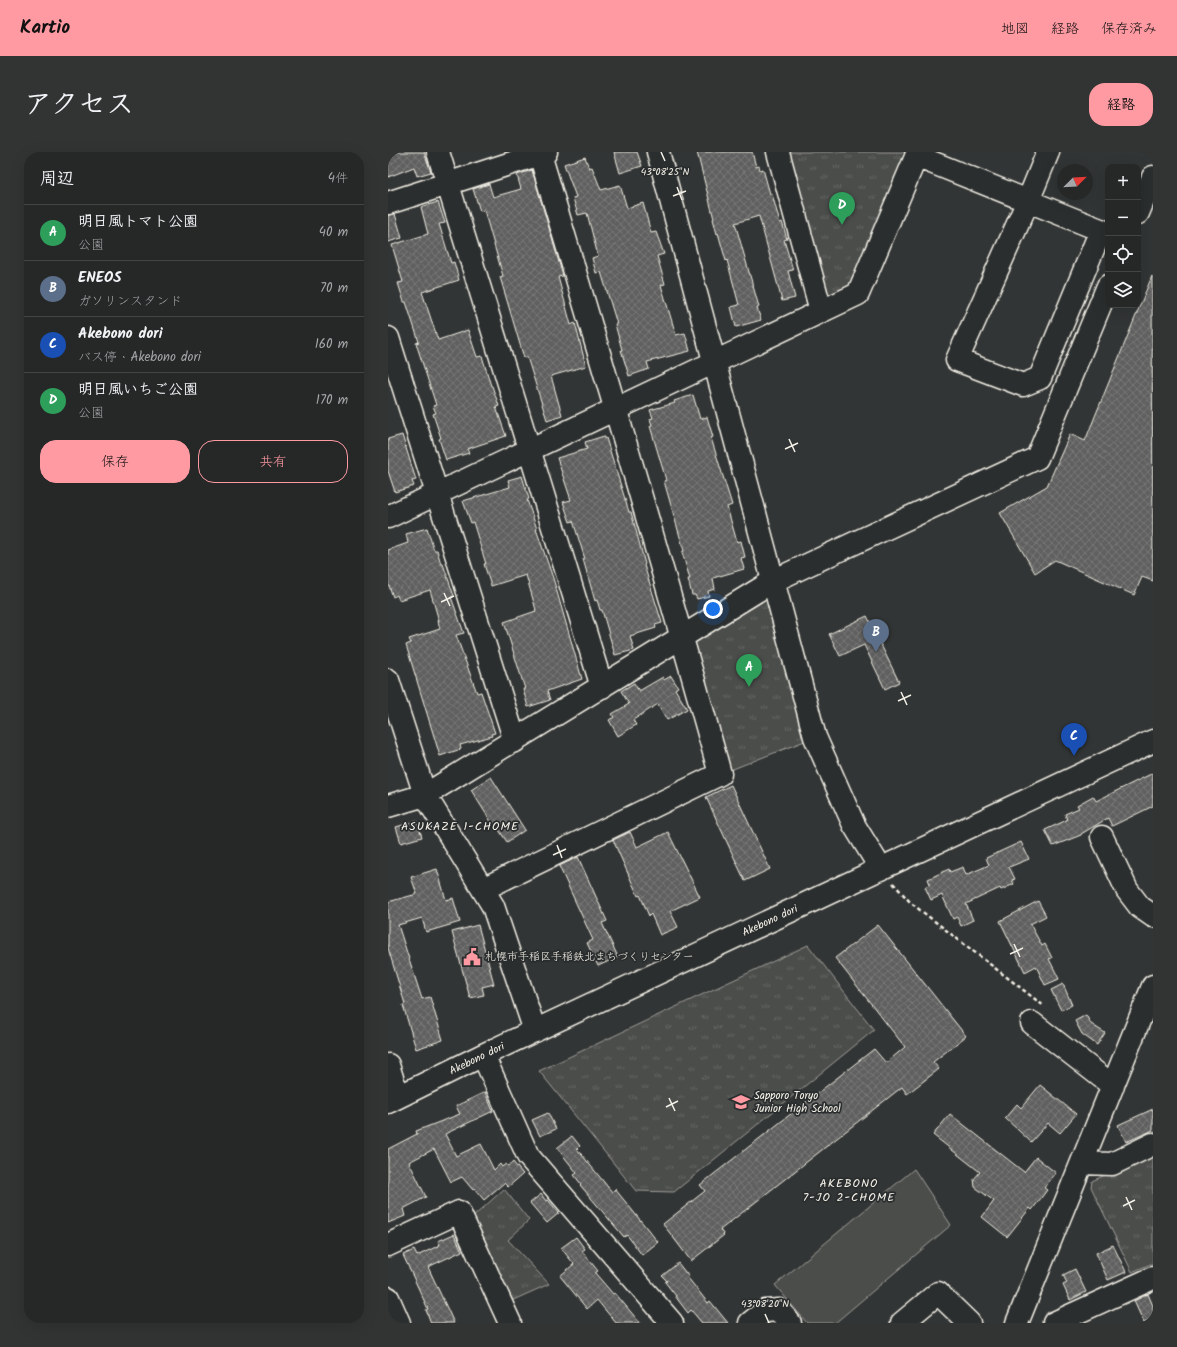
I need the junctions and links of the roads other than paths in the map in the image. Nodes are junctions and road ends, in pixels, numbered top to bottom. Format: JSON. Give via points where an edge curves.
{"nodes":[{"id":1,"x":438,"y":152,"type":"edge"},
{"id":2,"x":658,"y":152,"type":"edge"},
{"id":3,"x":778,"y":152,"type":"edge"},
{"id":4,"x":1048,"y":152,"type":"edge"},
{"id":5,"x":543,"y":153,"type":"edge"},
{"id":6,"x":917,"y":154,"type":"edge"},
{"id":7,"x":1153,"y":177,"type":"edge"},
{"id":8,"x":448,"y":184,"type":"junction"},
{"id":9,"x":1028,"y":201,"type":"junction"},
{"id":10,"x":388,"y":203,"type":"edge"},
{"id":11,"x":1141,"y":206,"type":"edge"},
{"id":12,"x":1104,"y":231,"type":"edge"},
{"id":13,"x":1105,"y":293,"type":"edge"},
{"id":14,"x":821,"y":311,"type":"junction"},
{"id":15,"x":388,"y":338,"type":"edge"},
{"id":16,"x":714,"y":362,"type":"junction"},
{"id":17,"x":616,"y":408,"type":"junction"},
{"id":18,"x":529,"y":450,"type":"junction"},
{"id":19,"x":436,"y":494,"type":"junction"},
{"id":20,"x":388,"y":517,"type":"edge"},
{"id":21,"x":773,"y":581,"type":"junction"},
{"id":22,"x":682,"y":637,"type":"junction"},
{"id":23,"x":388,"y":680,"type":"edge"},
{"id":24,"x":602,"y":687,"type":"junction"},
{"id":25,"x":515,"y":740,"type":"junction"},
{"id":26,"x":1153,"y":742,"type":"edge"},
{"id":27,"x":425,"y":795,"type":"junction"},
{"id":28,"x":388,"y":806,"type":"edge"},
{"id":29,"x":1102,"y":837,"type":"dead end"},
{"id":30,"x":881,"y":869,"type":"junction"},
{"id":31,"x":483,"y":889,"type":"junction"},
{"id":32,"x":1153,"y":916,"type":"edge"},
{"id":33,"x":1153,"y":986,"type":"edge"},
{"id":34,"x":1040,"y":1016,"type":"road end"},
{"id":35,"x":535,"y":1031,"type":"junction"},
{"id":36,"x":483,"y":1055,"type":"junction"},
{"id":37,"x":388,"y":1065,"type":"edge"},
{"id":38,"x":1113,"y":1086,"type":"junction"},
{"id":39,"x":393,"y":1099,"type":"edge"},
{"id":40,"x":1153,"y":1144,"type":"edge"},
{"id":41,"x":1082,"y":1163,"type":"junction"},
{"id":42,"x":388,"y":1245,"type":"edge"},
{"id":43,"x":1153,"y":1278,"type":"edge"},
{"id":44,"x":388,"y":1298,"type":"edge"},
{"id":45,"x":399,"y":1323,"type":"edge"},
{"id":46,"x":510,"y":1323,"type":"edge"},
{"id":47,"x":672,"y":1323,"type":"edge"},
{"id":48,"x":750,"y":1323,"type":"edge"},
{"id":49,"x":790,"y":1323,"type":"edge"},
{"id":50,"x":902,"y":1323,"type":"edge"},
{"id":51,"x":969,"y":1323,"type":"edge"},
{"id":52,"x":1017,"y":1323,"type":"edge"},
{"id":53,"x":1054,"y":1323,"type":"edge"}],
"edges":[{"from":1,"to":8,"type":"street"},
{"from":2,"to":16,"type":"street"},
{"from":3,"to":14,"type":"street"},
{"from":4,"to":9,"type":"street"},
{"from":5,"to":8,"type":"street"},
{"from":5,"to":17,"type":"street"},
{"from":6,"to":9,"type":"street"},
{"from":6,"to":14,"type":"street","via":[[858,294]]},
{"from":7,"to":11,"type":"street"},
{"from":8,"to":10,"type":"street"},
{"from":8,"to":18,"type":"street"},
{"from":9,"to":12,"type":"street"},
{"from":9,"to":12,"type":"street","via":[[957,360],[1024,385],[1040,378]]},
{"from":13,"to":21,"type":"street","via":[[1037,458]]},
{"from":14,"to":16,"type":"street"},
{"from":15,"to":19,"type":"street"},
{"from":16,"to":17,"type":"street"},
{"from":16,"to":21,"type":"street"},
{"from":17,"to":18,"type":"street"},
{"from":17,"to":22,"type":"street"},
{"from":18,"to":19,"type":"street"},
{"from":18,"to":24,"type":"street"},
{"from":19,"to":20,"type":"street"},
{"from":19,"to":25,"type":"street"},
{"from":21,"to":22,"type":"street"},
{"from":21,"to":30,"type":"street","via":[[814,737],[854,825]]},
{"from":22,"to":24,"type":"street"},
{"from":22,"to":31,"type":"street","via":[[720,774]]},
{"from":23,"to":27,"type":"street"},
{"from":24,"to":25,"type":"street"},
{"from":25,"to":27,"type":"street"},
{"from":26,"to":30,"type":"street","name":"Akebono dori"},
{"from":27,"to":28,"type":"street"},
{"from":27,"to":31,"type":"street"},
{"from":29,"to":32,"type":"street","via":[[1127,890],[1140,907]]},
{"from":30,"to":35,"type":"street","name":"Akebono dori"},
{"from":31,"to":35,"type":"street","via":[[494,906]]},
{"from":33,"to":38,"type":"street"},
{"from":34,"to":38,"type":"street"},
{"from":35,"to":36,"type":"street","name":"Akebono dori"},
{"from":36,"to":39,"type":"street","name":"Akebono dori"},
{"from":36,"to":47,"type":"street","via":[[528,1156]]},
{"from":37,"to":39,"type":"street"},
{"from":38,"to":41,"type":"street"},
{"from":40,"to":41,"type":"street","via":[[1112,1164]]},
{"from":41,"to":52,"type":"street"},
{"from":42,"to":46,"type":"street","via":[[459,1212]]},
{"from":43,"to":53,"type":"street"},
{"from":44,"to":45,"type":"street"},
{"from":48,"to":49,"type":"street","via":[[765,1311],[779,1310]]},
{"from":50,"to":51,"type":"street","via":[[938,1293]]}]}
